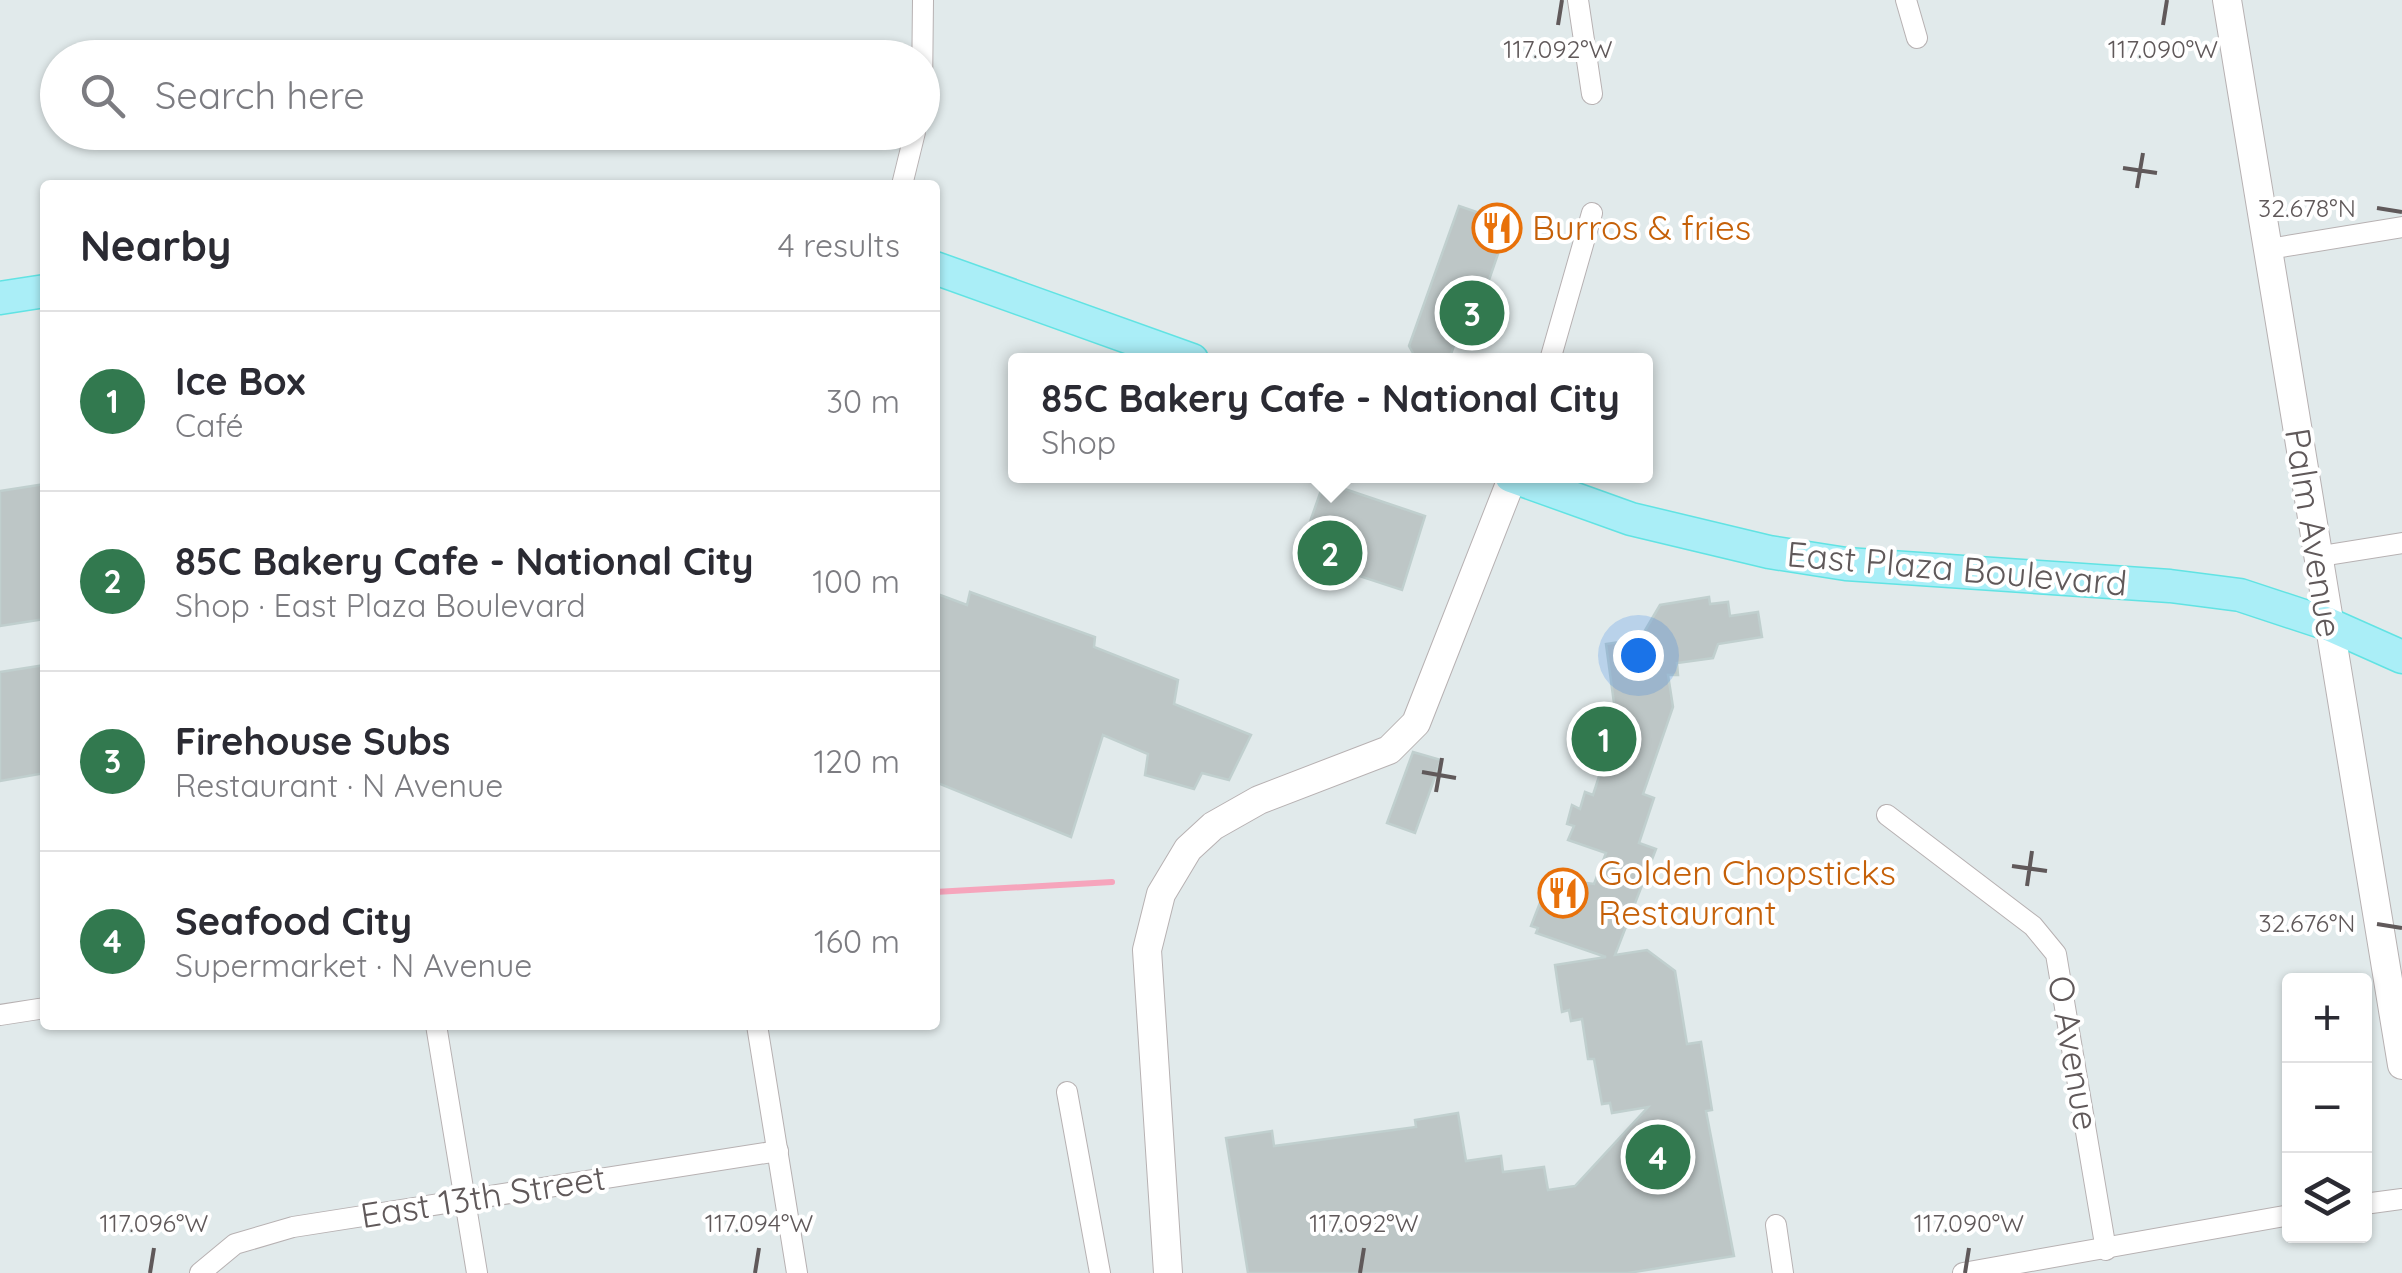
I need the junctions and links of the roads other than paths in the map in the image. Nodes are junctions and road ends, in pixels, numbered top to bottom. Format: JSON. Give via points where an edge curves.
{"nodes":[{"id":1,"x":922,"y":0,"type":"edge"},
{"id":2,"x":1578,"y":0,"type":"edge"},
{"id":3,"x":1906,"y":0,"type":"edge"},
{"id":4,"x":2227,"y":0,"type":"edge"},
{"id":5,"x":1918,"y":38,"type":"dead end"},
{"id":6,"x":922,"y":40,"type":"edge"},
{"id":7,"x":1592,"y":94,"type":"dead end"},
{"id":8,"x":911,"y":150,"type":"edge"},
{"id":9,"x":903,"y":180,"type":"edge"},
{"id":10,"x":1592,"y":213,"type":"dead end"},
{"id":11,"x":2402,"y":228,"type":"edge"},
{"id":12,"x":2270,"y":249,"type":"junction"},
{"id":13,"x":940,"y":270,"type":"edge"},
{"id":14,"x":40,"y":292,"type":"edge"},
{"id":15,"x":0,"y":298,"type":"edge"},
{"id":16,"x":1172,"y":353,"type":"edge"},
{"id":17,"x":1552,"y":353,"type":"edge"},
{"id":18,"x":1510,"y":483,"type":"edge"},
{"id":19,"x":1532,"y":483,"type":"edge"},
{"id":20,"x":2402,"y":544,"type":"edge"},
{"id":21,"x":2316,"y":557,"type":"junction"},
{"id":22,"x":2328,"y":624,"type":"junction"},
{"id":23,"x":2402,"y":657,"type":"edge"},
{"id":24,"x":1886,"y":815,"type":"dead end"},
{"id":25,"x":40,"y":1009,"type":"edge"},
{"id":26,"x":0,"y":1015,"type":"edge"},
{"id":27,"x":437,"y":1030,"type":"edge"},
{"id":28,"x":758,"y":1030,"type":"edge"},
{"id":29,"x":2402,"y":1066,"type":"edge"},
{"id":30,"x":1068,"y":1092,"type":"dead end"},
{"id":31,"x":778,"y":1151,"type":"junction"},
{"id":32,"x":466,"y":1199,"type":"junction"},
{"id":33,"x":2402,"y":1199,"type":"edge"},
{"id":34,"x":2372,"y":1203,"type":"edge"},
{"id":35,"x":2282,"y":1216,"type":"edge"},
{"id":36,"x":1776,"y":1225,"type":"dead end"},
{"id":37,"x":2106,"y":1250,"type":"junction"},
{"id":38,"x":200,"y":1273,"type":"edge"},
{"id":39,"x":478,"y":1273,"type":"edge"},
{"id":40,"x":797,"y":1273,"type":"edge"},
{"id":41,"x":1100,"y":1273,"type":"edge"},
{"id":42,"x":1168,"y":1273,"type":"edge"},
{"id":43,"x":1783,"y":1273,"type":"edge"},
{"id":44,"x":1964,"y":1273,"type":"edge"}],
"edges":[{"from":1,"to":6,"type":"street"},
{"from":2,"to":7,"type":"street"},
{"from":3,"to":5,"type":"street"},
{"from":4,"to":12,"type":"street","name":"Palm Avenue"},
{"from":8,"to":9,"type":"street"},
{"from":10,"to":17,"type":"street"},
{"from":11,"to":12,"type":"street"},
{"from":12,"to":21,"type":"street","name":"Palm Avenue"},
{"from":13,"to":16,"type":"main road"},
{"from":14,"to":15,"type":"main road"},
{"from":18,"to":42,"type":"street","via":[[1416,723],[1389,750],[1258,800],[1213,826],[1188,849],[1161,894],[1147,950]]},
{"from":19,"to":22,"type":"main road","name":"East Plaza Boulevard","via":[[1631,519],[1769,552],[1884,568],[2240,595]]},
{"from":20,"to":21,"type":"street"},
{"from":21,"to":22,"type":"street","name":"Palm Avenue"},
{"from":22,"to":23,"type":"main road","name":"East Plaza Boulevard"},
{"from":22,"to":29,"type":"street","name":"Palm Avenue"},
{"from":24,"to":37,"type":"street","name":"O Avenue","via":[[2033,926],[2056,954]]},
{"from":25,"to":26,"type":"street"},
{"from":27,"to":32,"type":"street"},
{"from":28,"to":31,"type":"street"},
{"from":30,"to":41,"type":"street"},
{"from":31,"to":32,"type":"street","name":"East 13th Street"},
{"from":31,"to":40,"type":"street"},
{"from":32,"to":38,"type":"street","name":"East 13th Street","via":[[293,1227],[235,1244]]},
{"from":32,"to":39,"type":"street"},
{"from":33,"to":34,"type":"street"},
{"from":35,"to":37,"type":"street"},
{"from":36,"to":43,"type":"street"},
{"from":37,"to":44,"type":"street"}]}
